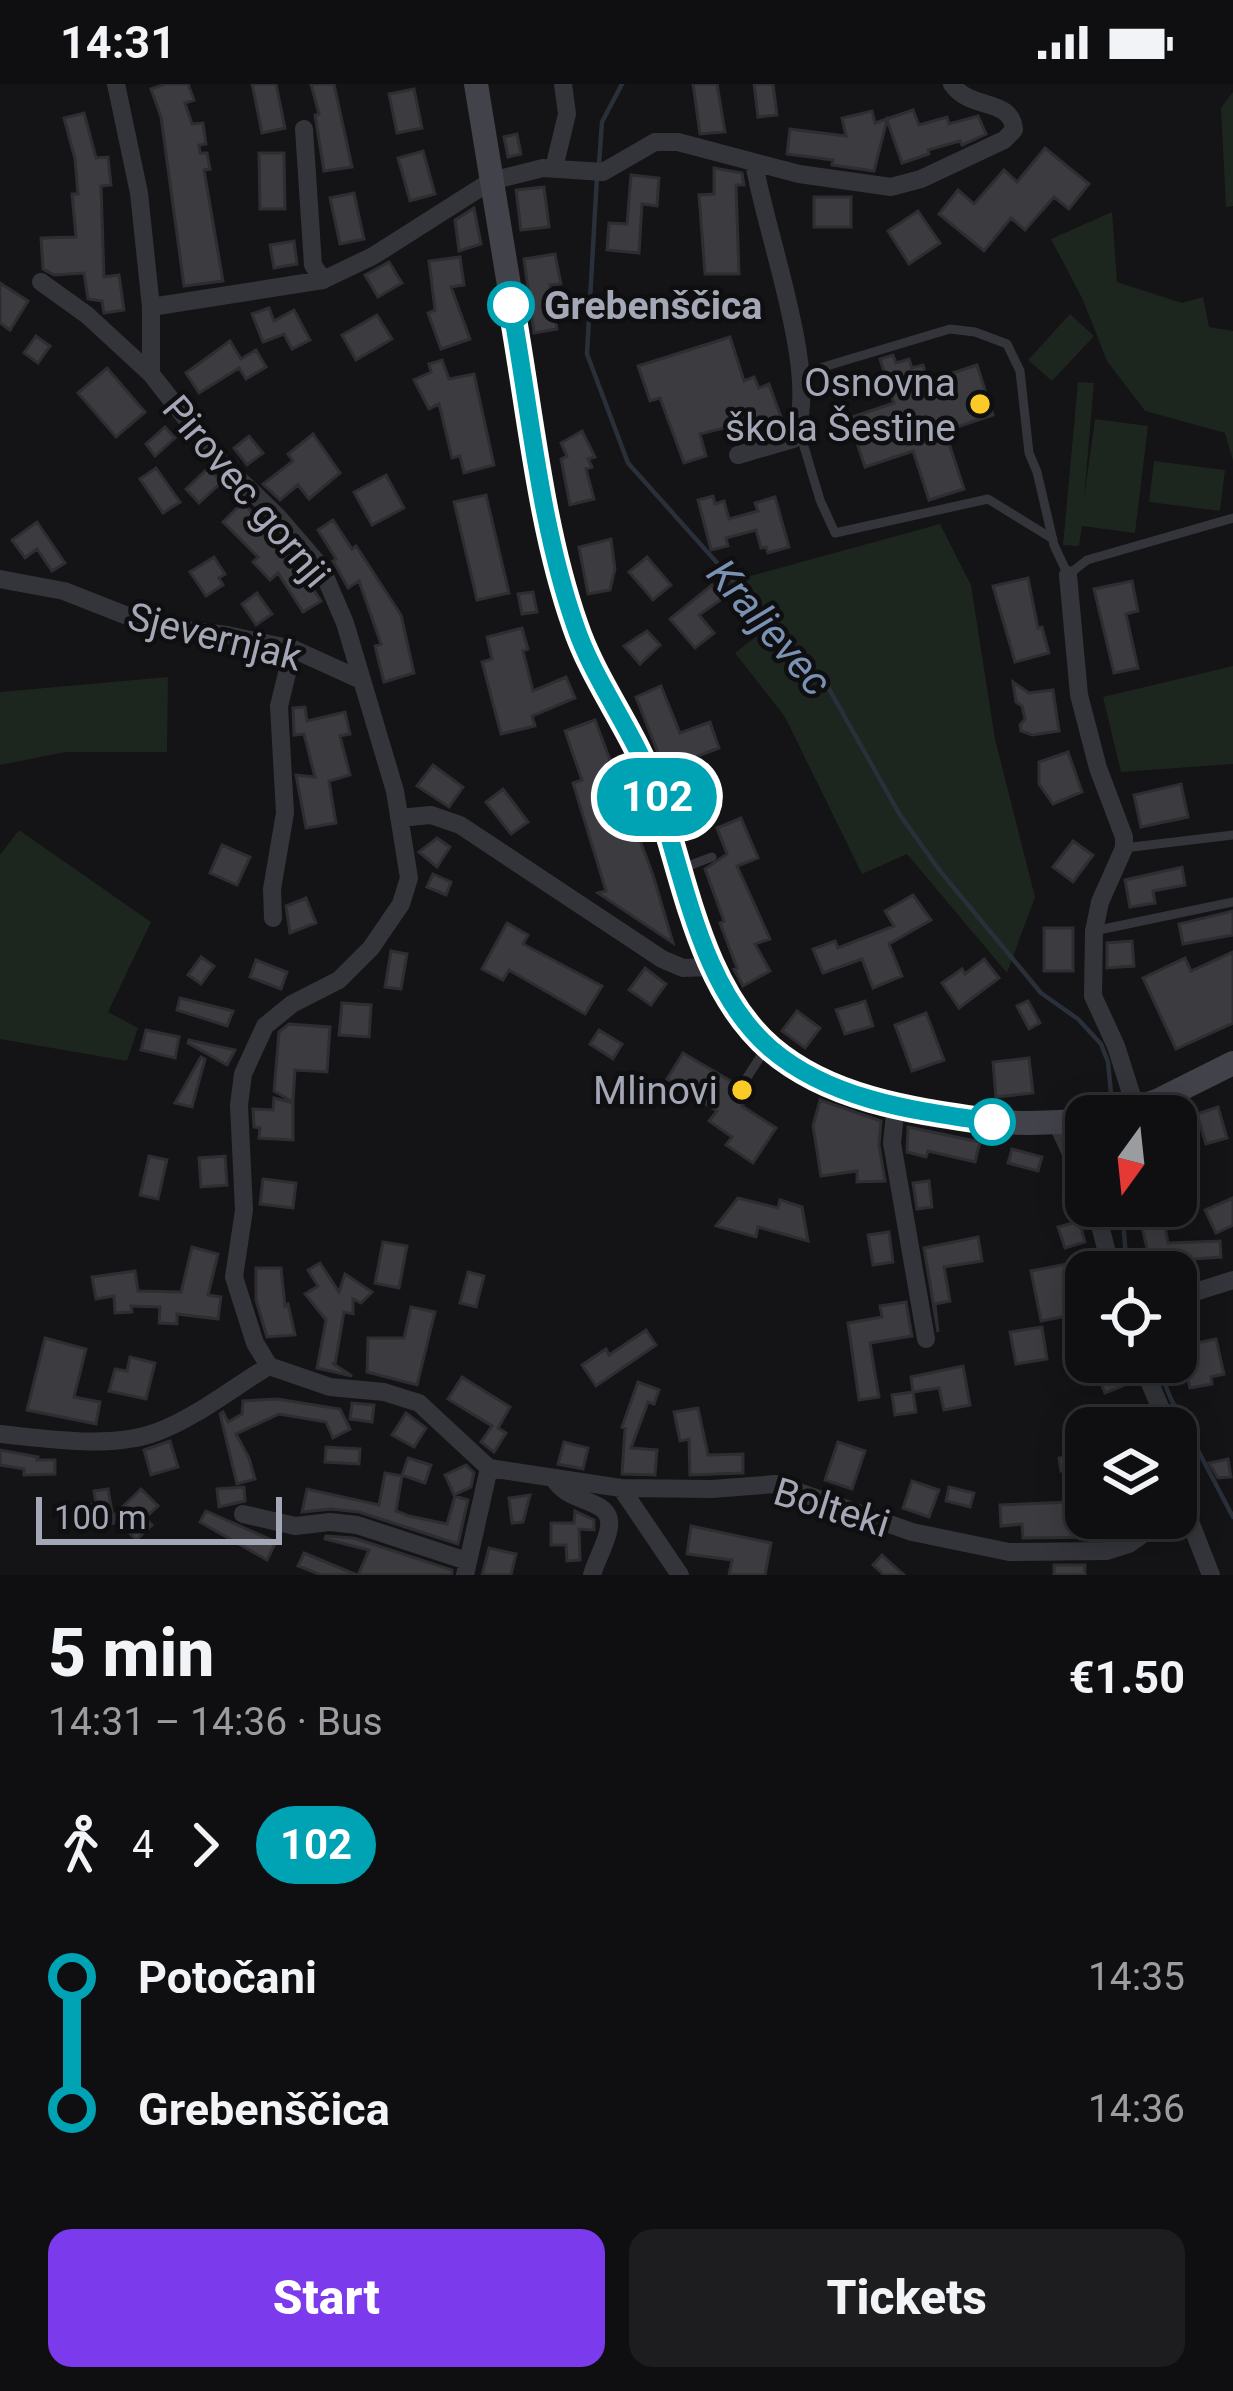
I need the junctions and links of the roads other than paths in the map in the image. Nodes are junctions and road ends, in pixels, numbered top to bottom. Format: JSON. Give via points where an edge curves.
{"nodes":[{"id":1,"x":116,"y":84,"type":"edge"},
{"id":2,"x":476,"y":84,"type":"edge"},
{"id":3,"x":563,"y":84,"type":"edge"},
{"id":4,"x":952,"y":84,"type":"edge"},
{"id":5,"x":304,"y":129,"type":"dead end"},
{"id":6,"x":754,"y":162,"type":"junction"},
{"id":7,"x":554,"y":168,"type":"junction"},
{"id":8,"x":491,"y":181,"type":"junction"},
{"id":9,"x":322,"y":280,"type":"junction"},
{"id":10,"x":41,"y":282,"type":"dead end"},
{"id":11,"x":152,"y":307,"type":"junction"},
{"id":12,"x":151,"y":374,"type":"junction"},
{"id":13,"x":800,"y":374,"type":"junction"},
{"id":14,"x":798,"y":428,"type":"junction"},
{"id":15,"x":738,"y":455,"type":"dead end"},
{"id":16,"x":1233,"y":518,"type":"edge"},
{"id":17,"x":1053,"y":539,"type":"junction"},
{"id":18,"x":1068,"y":574,"type":"junction"},
{"id":19,"x":0,"y":579,"type":"edge"},
{"id":20,"x":293,"y":649,"type":"junction"},
{"id":21,"x":359,"y":679,"type":"junction"},
{"id":22,"x":399,"y":818,"type":"junction"},
{"id":23,"x":1233,"y":835,"type":"edge"},
{"id":24,"x":1124,"y":848,"type":"junction"},
{"id":25,"x":712,"y":857,"type":"dead end"},
{"id":26,"x":680,"y":869,"type":"junction"},
{"id":27,"x":1233,"y":902,"type":"edge"},
{"id":28,"x":273,"y":918,"type":"dead end"},
{"id":29,"x":1094,"y":931,"type":"junction"},
{"id":30,"x":711,"y":967,"type":"junction"},
{"id":31,"x":768,"y":1046,"type":"junction"},
{"id":32,"x":1233,"y":1063,"type":"edge"},
{"id":33,"x":746,"y":1079,"type":"dead end"},
{"id":34,"x":1120,"y":1095,"type":"edge"},
{"id":35,"x":1162,"y":1095,"type":"edge"},
{"id":36,"x":896,"y":1105,"type":"junction"},
{"id":37,"x":1065,"y":1122,"type":"edge"},
{"id":38,"x":1057,"y":1123,"type":"junction"},
{"id":39,"x":1065,"y":1140,"type":"edge"},
{"id":40,"x":1233,"y":1280,"type":"edge"},
{"id":41,"x":1197,"y":1291,"type":"edge"},
{"id":42,"x":926,"y":1339,"type":"dead end"},
{"id":43,"x":269,"y":1366,"type":"junction"},
{"id":44,"x":0,"y":1434,"type":"edge"},
{"id":45,"x":489,"y":1468,"type":"junction"},
{"id":46,"x":554,"y":1479,"type":"junction"},
{"id":47,"x":621,"y":1488,"type":"junction"},
{"id":48,"x":243,"y":1514,"type":"dead end"},
{"id":49,"x":1136,"y":1539,"type":"edge"},
{"id":50,"x":1194,"y":1539,"type":"edge"},
{"id":51,"x":466,"y":1568,"type":"edge"},
{"id":52,"x":592,"y":1575,"type":"edge"},
{"id":53,"x":680,"y":1575,"type":"edge"},
{"id":54,"x":1211,"y":1575,"type":"edge"}],
"edges":[{"from":1,"to":11,"type":"street","name":"Pirovec gornji"},
{"from":2,"to":8,"type":"main road"},
{"from":3,"to":7,"type":"street","via":[[567,114]]},
{"from":4,"to":6,"type":"street","via":[[968,101],[1007,112],[1015,124],[1010,135],[891,187]]},
{"from":5,"to":9,"type":"street","via":[[313,265]]},
{"from":6,"to":7,"type":"street","via":[[664,141],[597,173]]},
{"from":6,"to":13,"type":"street"},
{"from":7,"to":8,"type":"street"},
{"from":8,"to":9,"type":"street"},
{"from":8,"to":26,"type":"main road","via":[[566,595],[643,761]]},
{"from":9,"to":11,"type":"street"},
{"from":10,"to":12,"type":"street","name":"Pirovec gornji"},
{"from":11,"to":12,"type":"street","name":"Pirovec gornji"},
{"from":12,"to":21,"type":"street","name":"Pirovec gornji","via":[[321,567]]},
{"from":13,"to":14,"type":"street"},
{"from":13,"to":17,"type":"lane","via":[[950,329],[1007,344],[1020,371],[1026,443]]},
{"from":14,"to":15,"type":"street","via":[[793,439]]},
{"from":14,"to":17,"type":"lane","via":[[835,533],[988,499]]},
{"from":16,"to":18,"type":"lane","via":[[1088,560]]},
{"from":17,"to":18,"type":"lane"},
{"from":18,"to":24,"type":"street","via":[[1079,695]]},
{"from":19,"to":20,"type":"street","name":"Sjevernjak","via":[[64,591],[153,626]]},
{"from":20,"to":21,"type":"street","name":"Sjevernjak"},
{"from":20,"to":28,"type":"street","via":[[279,706],[285,813]]},
{"from":21,"to":22,"type":"street","name":"Pirovec gornji"},
{"from":22,"to":30,"type":"street","via":[[431,814],[460,824],[662,959]]},
{"from":22,"to":43,"type":"street","name":"Pirovec gornji","via":[[409,878],[394,917],[339,980],[265,1026],[243,1074],[244,1210],[234,1277]]},
{"from":23,"to":24,"type":"lane"},
{"from":24,"to":29,"type":"street"},
{"from":25,"to":26,"type":"lane"},
{"from":26,"to":30,"type":"main road"},
{"from":27,"to":29,"type":"lane"},
{"from":29,"to":34,"type":"street","via":[[1093,997],[1116,1046]]},
{"from":30,"to":31,"type":"main road","via":[[733,1009]]},
{"from":31,"to":33,"type":"lane"},
{"from":31,"to":36,"type":"main road","via":[[813,1078]]},
{"from":32,"to":35,"type":"main road"},
{"from":36,"to":38,"type":"main road","via":[[992,1122]]},
{"from":36,"to":42,"type":"street","via":[[895,1160]]},
{"from":37,"to":38,"type":"main road"},
{"from":38,"to":39,"type":"street"},
{"from":40,"to":41,"type":"street"},
{"from":43,"to":44,"type":"street","via":[[140,1437]]},
{"from":43,"to":45,"type":"street","via":[[419,1403]]},
{"from":45,"to":46,"type":"street","name":"Bolteki"},
{"from":45,"to":51,"type":"street"},
{"from":46,"to":47,"type":"street","name":"Bolteki"},
{"from":46,"to":52,"type":"street","via":[[608,1515]]},
{"from":47,"to":49,"type":"street","name":"Bolteki","via":[[776,1484],[930,1537],[1028,1553],[1107,1550]]},
{"from":47,"to":53,"type":"street"},
{"from":48,"to":51,"type":"street","via":[[295,1526],[357,1525]]},
{"from":50,"to":54,"type":"street"}]}
